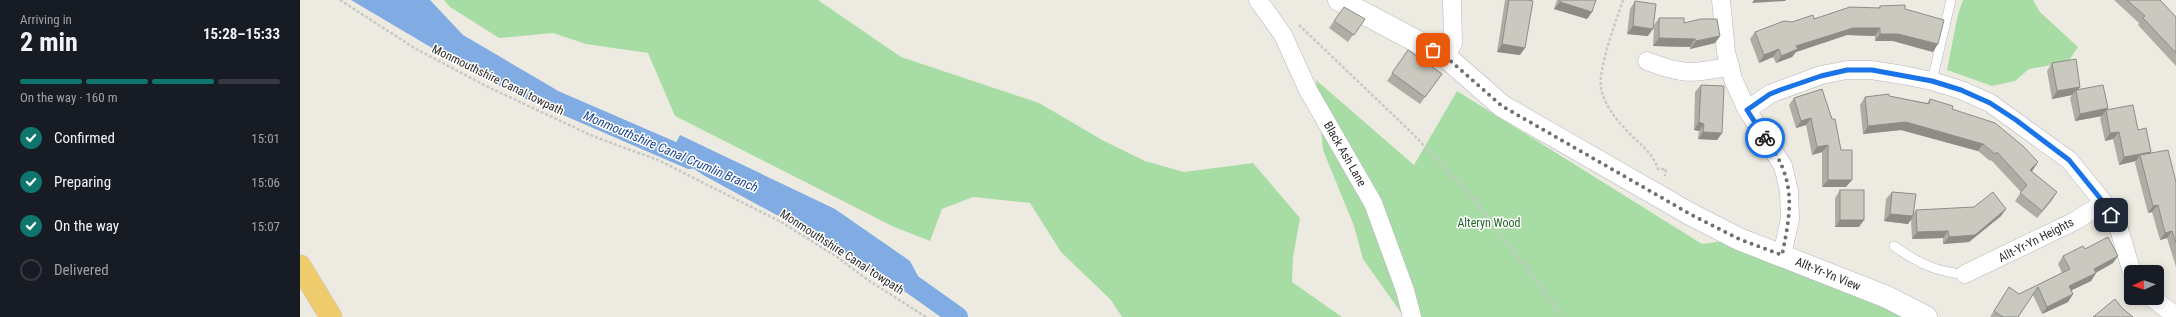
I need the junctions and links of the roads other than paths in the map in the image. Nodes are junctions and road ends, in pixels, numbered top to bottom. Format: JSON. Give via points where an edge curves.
{"nodes":[{"id":1,"x":1258,"y":0,"type":"edge"},
{"id":2,"x":1339,"y":0,"type":"edge"},
{"id":3,"x":1452,"y":0,"type":"edge"},
{"id":4,"x":1721,"y":0,"type":"edge"},
{"id":5,"x":1951,"y":0,"type":"edge"},
{"id":6,"x":1446,"y":57,"type":"junction"},
{"id":7,"x":1647,"y":61,"type":"dead end"},
{"id":8,"x":1730,"y":66,"type":"junction"},
{"id":9,"x":1932,"y":81,"type":"junction"},
{"id":10,"x":1747,"y":110,"type":"junction"},
{"id":11,"x":2104,"y":203,"type":"junction"},
{"id":12,"x":1894,"y":246,"type":"dead end"},
{"id":13,"x":1782,"y":255,"type":"junction"},
{"id":14,"x":2130,"y":265,"type":"edge"},
{"id":15,"x":300,"y":266,"type":"edge"},
{"id":16,"x":1966,"y":274,"type":"joint"},
{"id":17,"x":2161,"y":305,"type":"edge"},
{"id":18,"x":2176,"y":316,"type":"edge"},
{"id":19,"x":331,"y":317,"type":"edge"},
{"id":20,"x":1412,"y":317,"type":"edge"},
{"id":21,"x":1926,"y":317,"type":"edge"}],
"edges":[{"from":1,"to":20,"type":"street","name":"Black Ash Lane","via":[[1283,35],[1308,90],[1373,203]]},
{"from":2,"to":6,"type":"street","name":"Allt-Yr-Yn View"},
{"from":3,"to":6,"type":"street","via":[[1453,43]]},
{"from":4,"to":8,"type":"street","via":[[1726,52]]},
{"from":5,"to":9,"type":"lane"},
{"from":6,"to":13,"type":"street","name":"Allt-Yr-Yn View","via":[[1502,106],[1690,214],[1732,235]]},
{"from":7,"to":8,"type":"street","via":[[1673,71],[1687,73]]},
{"from":8,"to":10,"type":"street"},
{"from":9,"to":10,"type":"street","via":[[1879,72],[1847,70],[1776,92]]},
{"from":9,"to":11,"type":"street","via":[[1990,103],[2016,120],[2069,160]]},
{"from":10,"to":13,"type":"street","via":[[1783,166],[1789,191],[1790,219]]},
{"from":11,"to":14,"type":"street","via":[[2118,226]]},
{"from":11,"to":16,"type":"street","name":"Allt-Yr-Yn Heights","via":[[2075,221]]},
{"from":12,"to":16,"type":"lane","via":[[1913,260],[1933,268],[1951,274]]},
{"from":13,"to":21,"type":"street","name":"Allt-Yr-Yn View","via":[[1887,297]]},
{"from":15,"to":19,"type":"highway"},
{"from":17,"to":18,"type":"street"}]}
